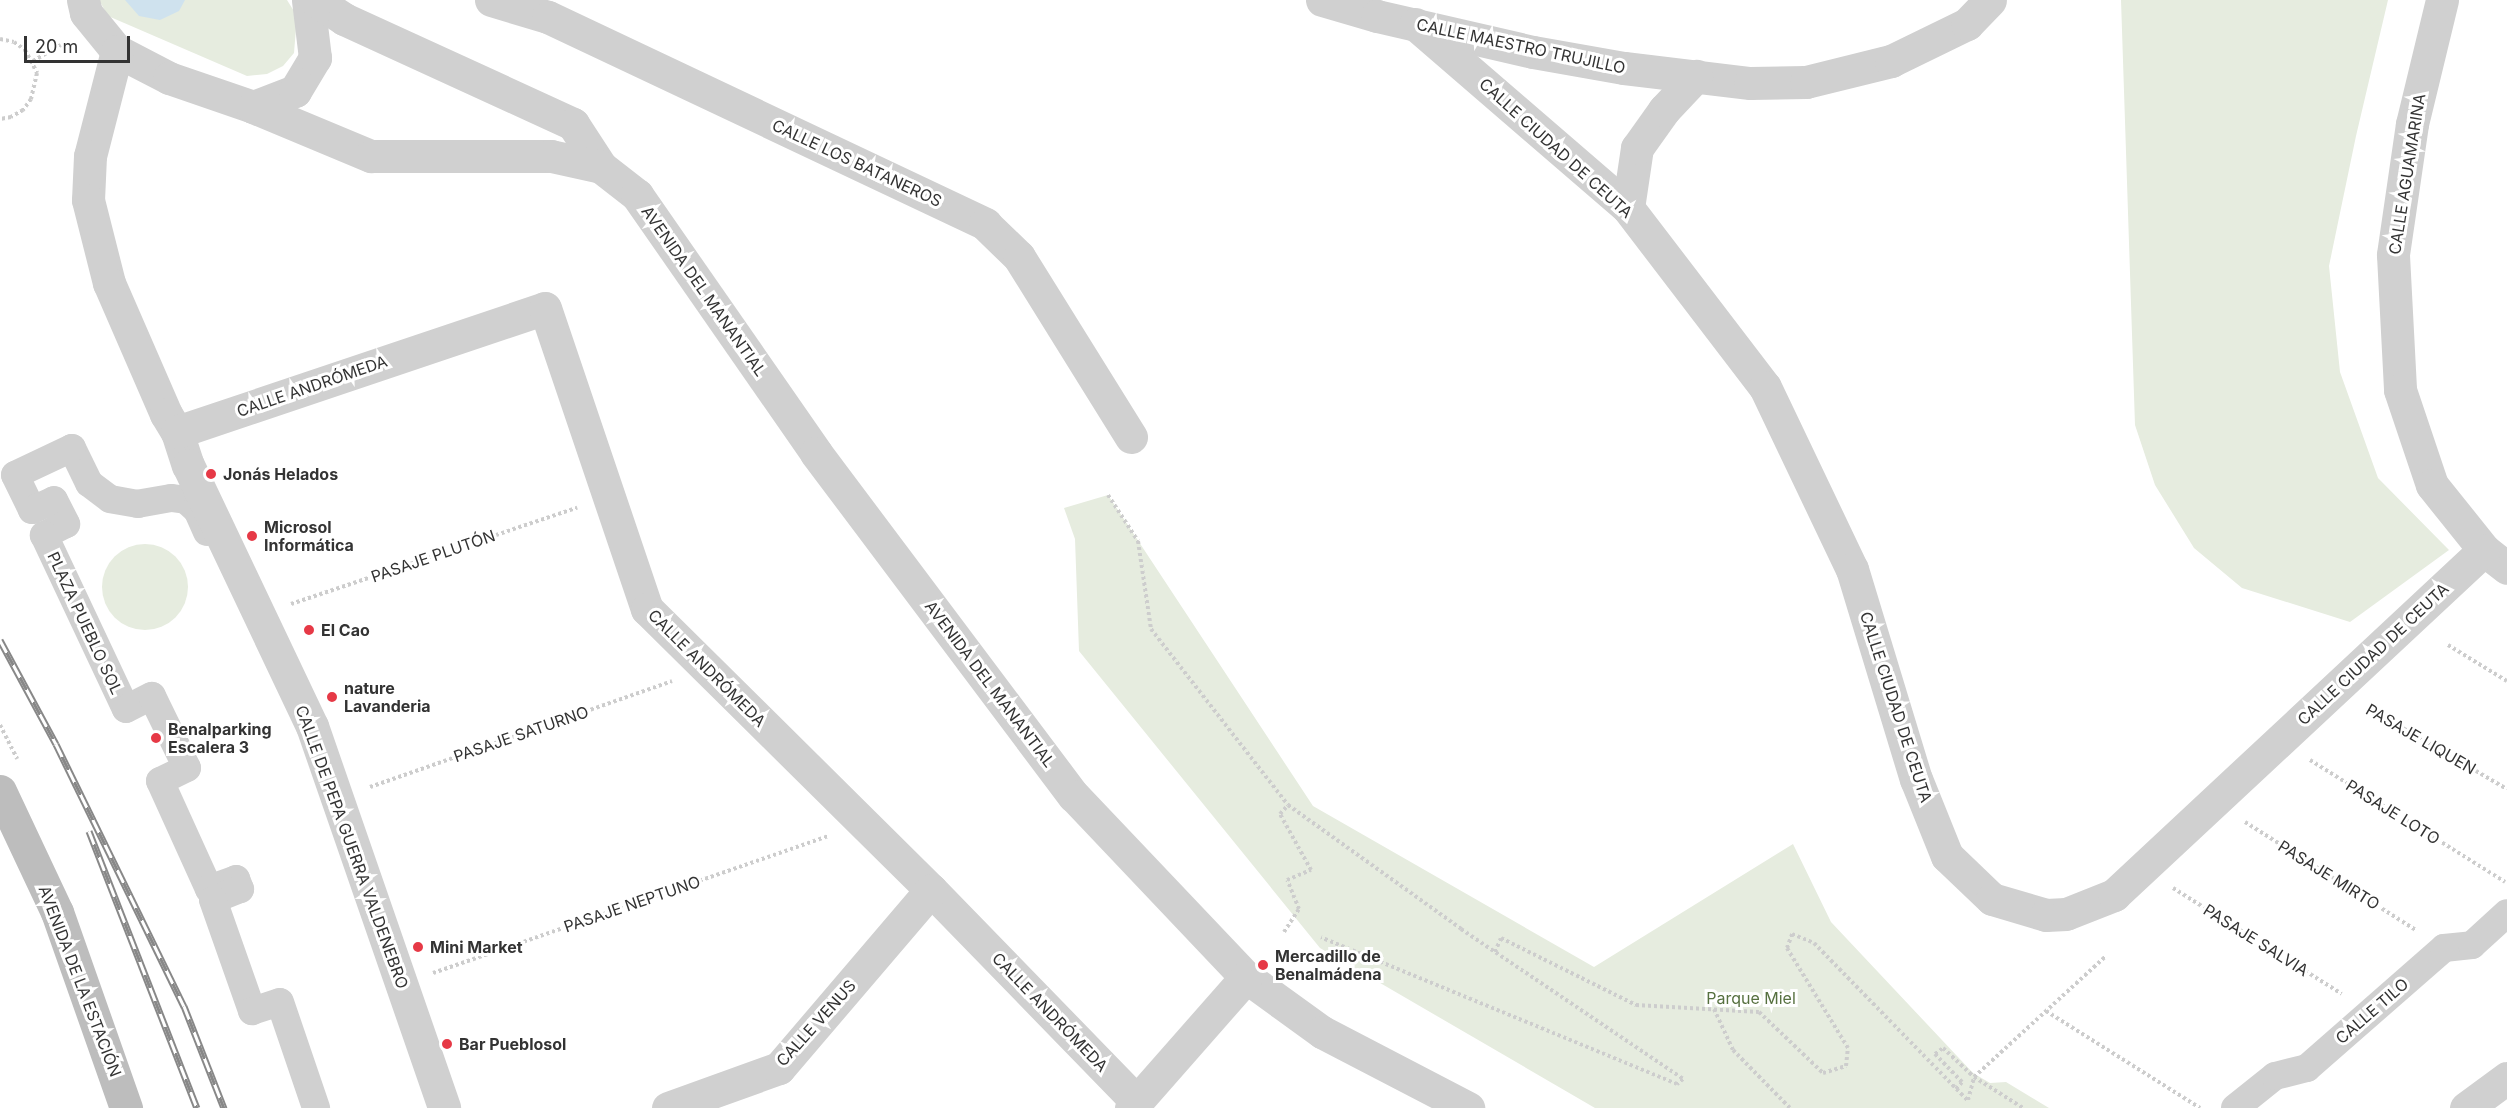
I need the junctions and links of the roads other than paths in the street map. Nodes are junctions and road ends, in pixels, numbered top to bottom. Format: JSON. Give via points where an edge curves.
{"nodes":[{"id":1,"x":83,"y":0,"type":"edge"},
{"id":2,"x":308,"y":0,"type":"edge"},
{"id":3,"x":315,"y":0,"type":"edge"},
{"id":4,"x":491,"y":0,"type":"edge"},
{"id":5,"x":1322,"y":0,"type":"edge"},
{"id":6,"x":1990,"y":0,"type":"edge"},
{"id":7,"x":2442,"y":0,"type":"edge"},
{"id":8,"x":351,"y":9,"type":"edge"},
{"id":9,"x":1415,"y":24,"type":"junction"},
{"id":10,"x":117,"y":51,"type":"junction"},
{"id":11,"x":315,"y":58,"type":"junction"},
{"id":12,"x":1696,"y":76,"type":"junction"},
{"id":13,"x":253,"y":107,"type":"junction"},
{"id":14,"x":601,"y":167,"type":"junction"},
{"id":15,"x":1628,"y":208,"type":"junction"},
{"id":16,"x":177,"y":432,"type":"junction"},
{"id":17,"x":1131,"y":437,"type":"dead end"},
{"id":18,"x":2495,"y":559,"type":"edge"},
{"id":19,"x":0,"y":791,"type":"edge"},
{"id":20,"x":931,"y":890,"type":"junction"},
{"id":21,"x":2507,"y":913,"type":"edge"},
{"id":22,"x":1246,"y":977,"type":"junction"},
{"id":23,"x":2507,"y":1078,"type":"edge"},
{"id":24,"x":1134,"y":1105,"type":"edge"},
{"id":25,"x":126,"y":1108,"type":"edge"},
{"id":26,"x":316,"y":1108,"type":"edge"},
{"id":27,"x":434,"y":1108,"type":"edge"},
{"id":28,"x":444,"y":1108,"type":"edge"},
{"id":29,"x":668,"y":1108,"type":"edge"},
{"id":30,"x":1468,"y":1108,"type":"edge"},
{"id":31,"x":2235,"y":1108,"type":"edge"},
{"id":32,"x":2466,"y":1108,"type":"edge"}],
"edges":[{"from":1,"to":10,"type":"street","name":"AVENIDA DEL MANANTIAL","via":[[86,13]]},
{"from":2,"to":11,"type":"street"},
{"from":3,"to":8,"type":"street","name":"AVENIDA DEL MANANTIAL"},
{"from":4,"to":17,"type":"street","name":"CALLE LOS BATANEROS","via":[[548,17],[985,224],[1019,257]]},
{"from":5,"to":9,"type":"street","name":"CALLE MAESTRO TRUJILLO"},
{"from":6,"to":12,"type":"street","name":"CALLE MAESTRO TRUJILLO","via":[[1967,24],[1891,61],[1806,82],[1750,83]]},
{"from":7,"to":18,"type":"street","name":"CALLE AGUAMARINA","via":[[2412,124],[2393,255],[2400,390],[2432,485]]},
{"from":8,"to":11,"type":"street"},
{"from":8,"to":14,"type":"street","name":"AVENIDA DEL MANANTIAL","via":[[573,124]]},
{"from":9,"to":12,"type":"street","name":"CALLE MAESTRO TRUJILLO","via":[[1601,64]]},
{"from":9,"to":15,"type":"street","name":"CALLE CIUDAD DE CEUTA"},
{"from":10,"to":13,"type":"street","name":"AVENIDA DEL MANANTIAL","via":[[169,78]]},
{"from":10,"to":16,"type":"street","name":"CALLE DE PEPA GUERRA VALDENEBRO","via":[[90,156],[88,200],[109,283]]},
{"from":11,"to":13,"type":"street","via":[[295,91]]},
{"from":12,"to":15,"type":"street","via":[[1664,110],[1637,148]]},
{"from":13,"to":14,"type":"street","name":"AVENIDA DEL MANANTIAL","via":[[371,156],[551,156]]},
{"from":14,"to":22,"type":"street","name":"AVENIDA DEL MANANTIAL","via":[[637,195],[816,453],[1074,796]]},
{"from":15,"to":18,"type":"street","name":"CALLE CIUDAD DE CEUTA","via":[[1765,387],[1852,568],[1916,779],[1947,856],[1992,900],[2046,915],[2066,914],[2114,895],[2335,690]]},
{"from":16,"to":20,"type":"street","name":"CALLE ANDRÓMEDA","via":[[545,308],[647,609]]},
{"from":16,"to":28,"type":"street","name":"CALLE DE PEPA GUERRA VALDENEBRO","via":[[188,465],[312,726]]},
{"from":19,"to":25,"type":"main road","name":"AVENIDA DE LA ESTACIÓN","via":[[57,912]]},
{"from":20,"to":24,"type":"street","name":"CALLE ANDRÓMEDA"},
{"from":20,"to":29,"type":"street","name":"CALLE VENUS","via":[[779,1068]]},
{"from":21,"to":31,"type":"street","name":"CALLE TILO","via":[[2472,945],[2444,948],[2307,1068],[2275,1076]]},
{"from":22,"to":24,"type":"street"},
{"from":22,"to":30,"type":"street","name":"AVENIDA DEL MANANTIAL","via":[[1322,1032]]},
{"from":23,"to":32,"type":"street"},
{"from":26,"to":27,"type":"street","name":"PLAZA PUEBLO SOL","via":[[280,1002],[252,1011],[213,900],[240,889],[236,879],[209,889],[160,781],[187,768],[152,696],[126,709],[44,535],[66,524],[54,500],[32,510],[15,475],[72,448],[89,483],[110,499],[138,504],[171,498],[183,500],[197,510],[303,733]]}]}
